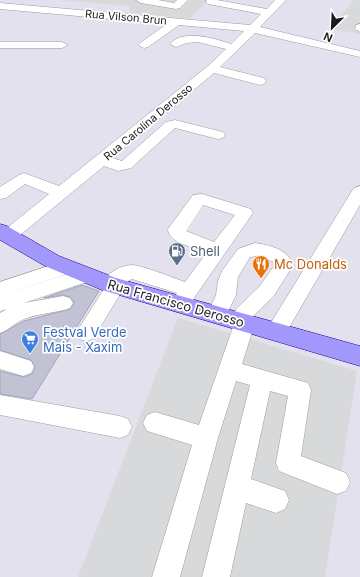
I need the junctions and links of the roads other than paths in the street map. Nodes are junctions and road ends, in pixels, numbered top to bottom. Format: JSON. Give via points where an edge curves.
{"nodes":[{"id":1,"x":141,"y":0,"type":"edge"},
{"id":2,"x":182,"y":0,"type":"edge"},
{"id":3,"x":265,"y":1,"type":"edge"},
{"id":4,"x":211,"y":2,"type":"dead end"},
{"id":5,"x":279,"y":2,"type":"edge"},
{"id":6,"x":0,"y":6,"type":"edge"},
{"id":7,"x":59,"y":11,"type":"junction"},
{"id":8,"x":269,"y":12,"type":"junction"},
{"id":9,"x":0,"y":13,"type":"edge"},
{"id":10,"x":177,"y":21,"type":"junction"},
{"id":11,"x":253,"y":29,"type":"junction"},
{"id":12,"x":176,"y":44,"type":"dead end"},
{"id":13,"x":0,"y":45,"type":"edge"},
{"id":14,"x":62,"y":45,"type":"dead end"},
{"id":15,"x":144,"y":46,"type":"dead end"},
{"id":16,"x":234,"y":48,"type":"junction"},
{"id":17,"x":360,"y":54,"type":"edge"},
{"id":18,"x":212,"y":69,"type":"junction"},
{"id":19,"x":260,"y":80,"type":"dead end"},
{"id":20,"x":218,"y":135,"type":"dead end"},
{"id":21,"x":103,"y":160,"type":"junction"},
{"id":22,"x":360,"y":191,"type":"edge"},
{"id":23,"x":61,"y":193,"type":"junction"},
{"id":24,"x":0,"y":194,"type":"edge"},
{"id":25,"x":4,"y":234,"type":"edge"},
{"id":26,"x":218,"y":250,"type":"dead end"},
{"id":27,"x":76,"y":271,"type":"junction"},
{"id":28,"x":113,"y":285,"type":"junction"},
{"id":29,"x":0,"y":289,"type":"edge"},
{"id":30,"x":185,"y":297,"type":"junction"},
{"id":31,"x":63,"y":303,"type":"dead end"},
{"id":32,"x":0,"y":304,"type":"edge"},
{"id":33,"x":234,"y":320,"type":"junction"},
{"id":34,"x":0,"y":325,"type":"edge"},
{"id":35,"x":276,"y":332,"type":"junction"},
{"id":36,"x":86,"y":333,"type":"dead end"},
{"id":37,"x":360,"y":356,"type":"edge"},
{"id":38,"x":0,"y":360,"type":"edge"},
{"id":39,"x":23,"y":367,"type":"dead end"},
{"id":40,"x":229,"y":370,"type":"junction"},
{"id":41,"x":262,"y":379,"type":"junction"},
{"id":42,"x":0,"y":405,"type":"edge"},
{"id":43,"x":155,"y":423,"type":"dead end"},
{"id":44,"x":120,"y":427,"type":"dead end"},
{"id":45,"x":206,"y":438,"type":"junction"},
{"id":46,"x":337,"y":482,"type":"dead end"},
{"id":47,"x":237,"y":487,"type":"junction"},
{"id":48,"x":276,"y":500,"type":"dead end"},
{"id":49,"x":166,"y":577,"type":"edge"},
{"id":50,"x":216,"y":577,"type":"edge"}],
"edges":[{"from":1,"to":2,"type":"street","via":[[176,6]]},
{"from":3,"to":5,"type":"street"},
{"from":4,"to":8,"type":"street"},
{"from":5,"to":8,"type":"street","name":"Rua Carolina Derosso"},
{"from":6,"to":7,"type":"street","name":"Rua Vilson Brun"},
{"from":7,"to":9,"type":"street","via":[[51,16]]},
{"from":7,"to":10,"type":"street","name":"Rua Vilson Brun"},
{"from":8,"to":11,"type":"street","name":"Rua Carolina Derosso"},
{"from":10,"to":11,"type":"street","name":"Rua Vilson Brun"},
{"from":10,"to":15,"type":"street"},
{"from":11,"to":16,"type":"street","name":"Rua Carolina Derosso"},
{"from":11,"to":17,"type":"street","name":"Rua Vilson Brun"},
{"from":12,"to":16,"type":"street","via":[[185,39],[196,38]]},
{"from":13,"to":14,"type":"street"},
{"from":16,"to":18,"type":"street","name":"Rua Carolina Derosso"},
{"from":18,"to":19,"type":"street"},
{"from":18,"to":21,"type":"street","name":"Rua Carolina Derosso"},
{"from":20,"to":21,"type":"street","via":[[175,124],[126,165],[118,166]]},
{"from":21,"to":23,"type":"street","name":"Rua Carolina Derosso"},
{"from":22,"to":35,"type":"street"},
{"from":23,"to":24,"type":"street","via":[[24,178]]},
{"from":23,"to":25,"type":"street","name":"Rua Carolina Derosso"},
{"from":25,"to":27,"type":"main road","name":"Rua Francisco Derosso"},
{"from":26,"to":30,"type":"street"},
{"from":27,"to":28,"type":"main road","name":"Rua Francisco Derosso"},
{"from":27,"to":29,"type":"street"},
{"from":27,"to":32,"type":"street"},
{"from":28,"to":30,"type":"main road","name":"Rua Francisco Derosso"},
{"from":28,"to":36,"type":"street"},
{"from":30,"to":33,"type":"main road","name":"Rua Francisco Derosso"},
{"from":31,"to":34,"type":"street","via":[[18,313]]},
{"from":33,"to":35,"type":"main road","name":"Rua Francisco Derosso"},
{"from":33,"to":40,"type":"street"},
{"from":35,"to":37,"type":"main road","name":"Rua Francisco Derosso"},
{"from":38,"to":39,"type":"street"},
{"from":40,"to":41,"type":"street"},
{"from":40,"to":45,"type":"street"},
{"from":41,"to":46,"type":"street","via":[[300,390],[288,463]]},
{"from":41,"to":47,"type":"street"},
{"from":42,"to":44,"type":"street"},
{"from":43,"to":45,"type":"street"},
{"from":45,"to":49,"type":"street"},
{"from":47,"to":48,"type":"street"},
{"from":47,"to":50,"type":"street"}]}
